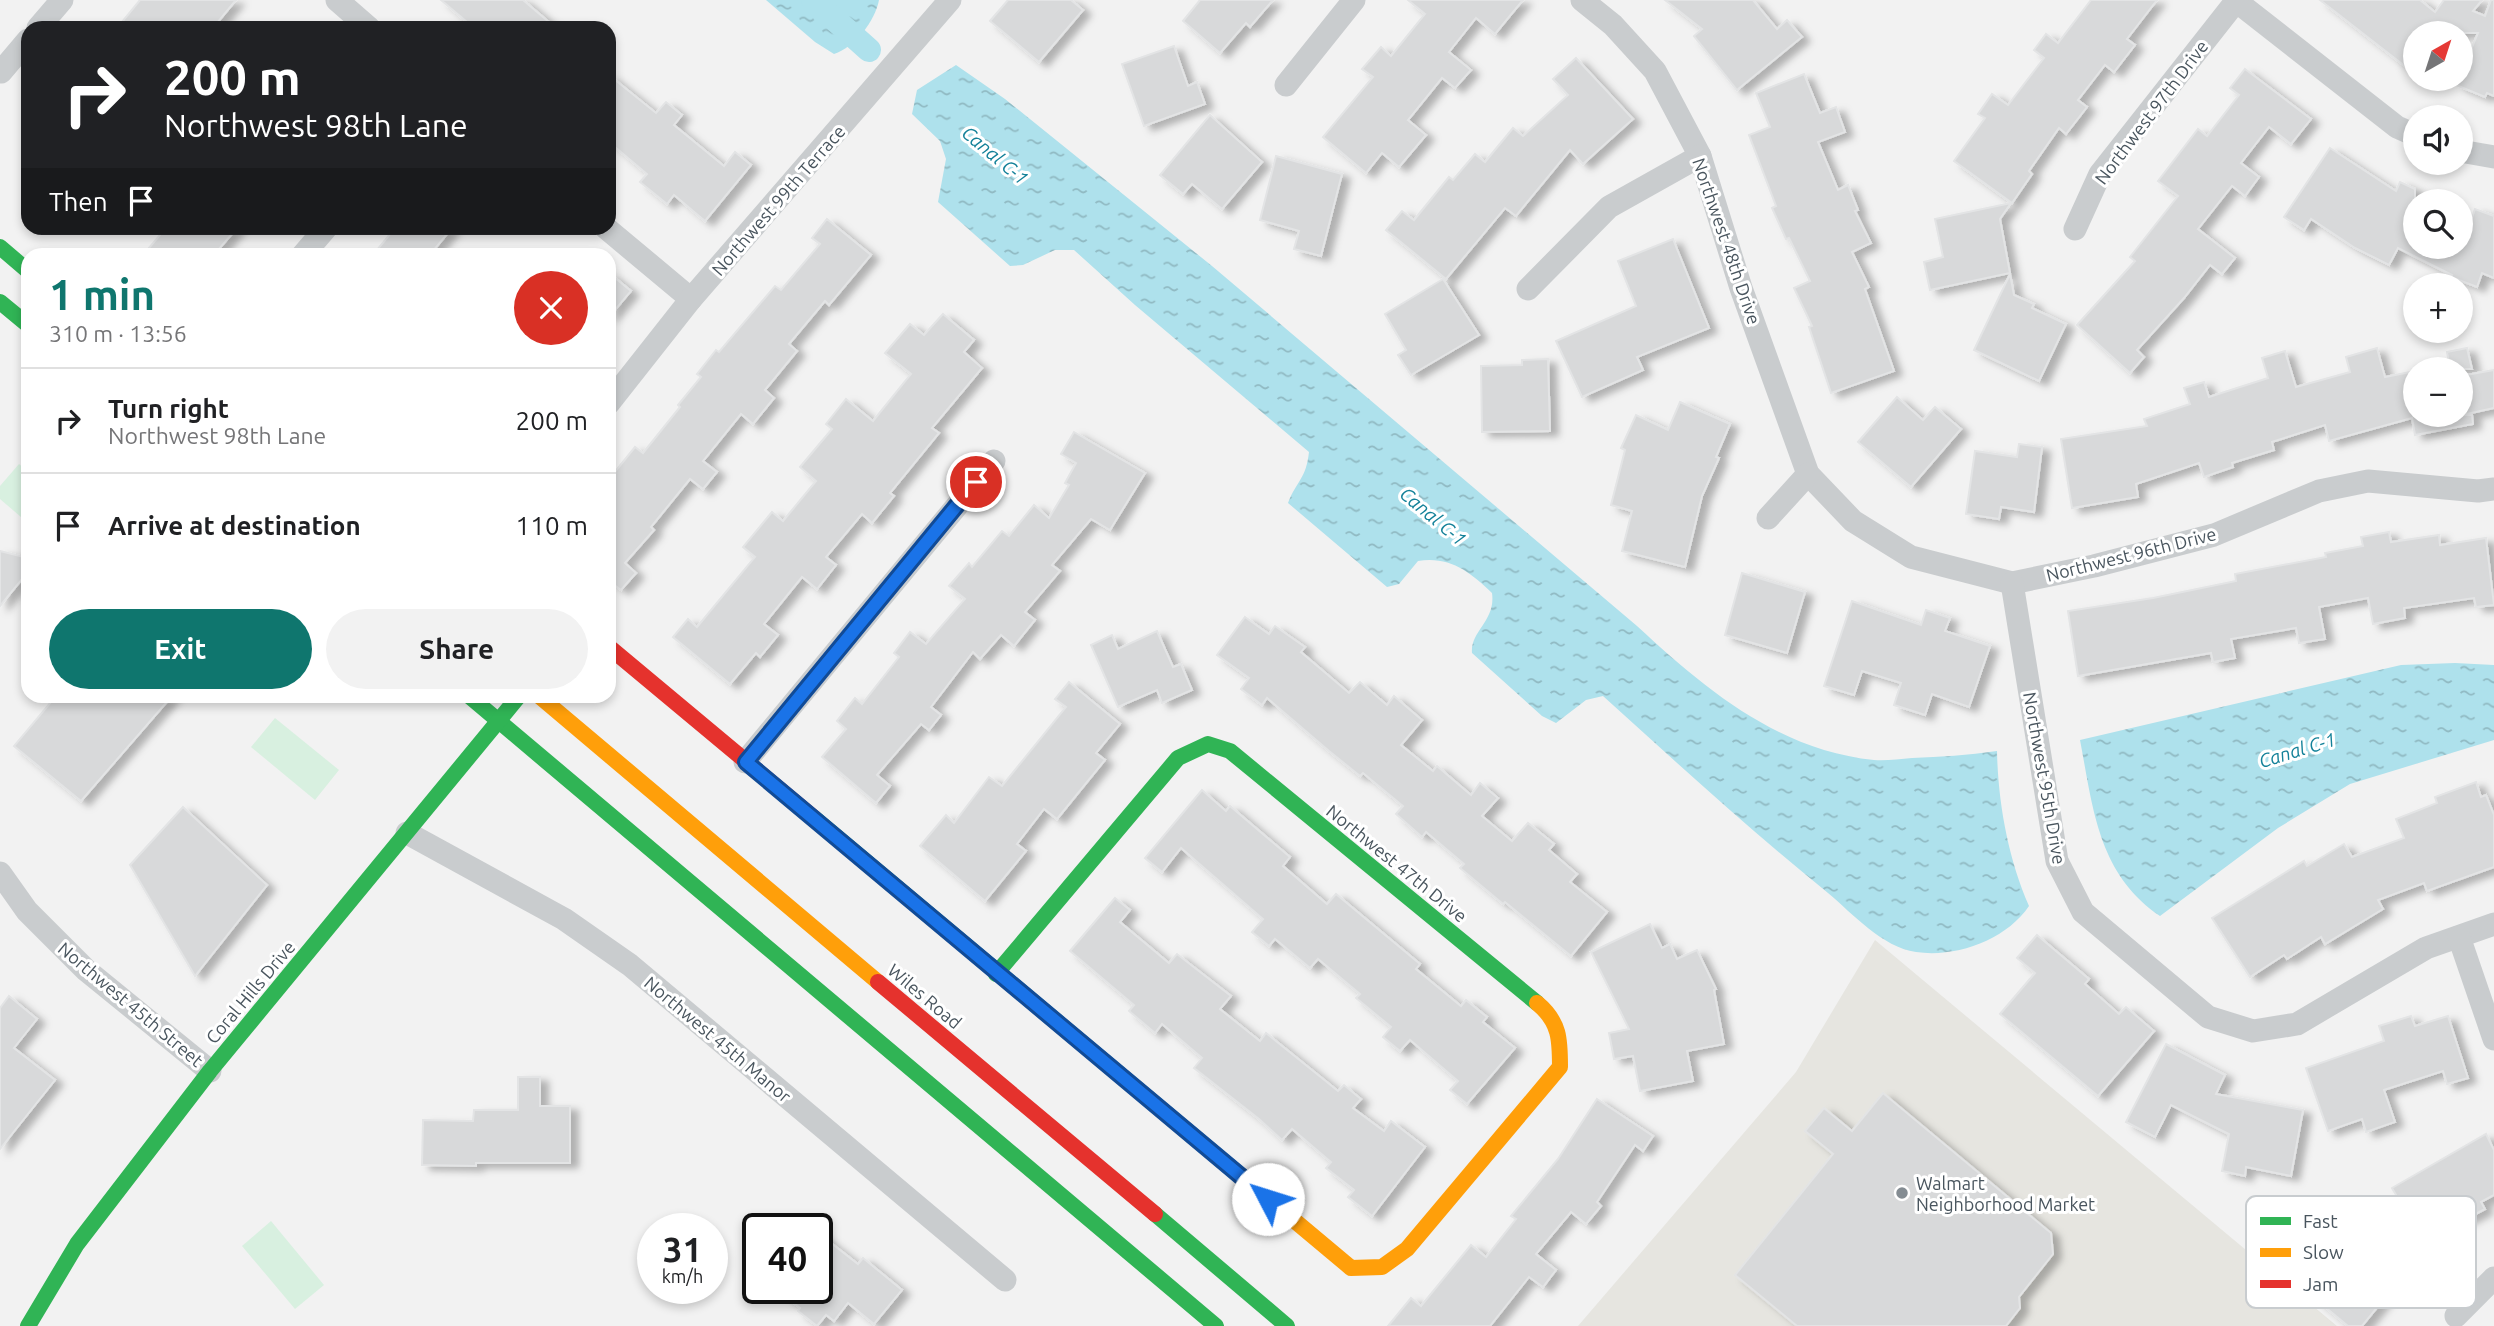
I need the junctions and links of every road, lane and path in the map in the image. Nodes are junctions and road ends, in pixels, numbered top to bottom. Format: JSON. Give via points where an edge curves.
{"nodes":[{"id":1,"x":62,"y":0,"type":"edge"},
{"id":2,"x":337,"y":0,"type":"edge"},
{"id":3,"x":950,"y":0,"type":"edge"},
{"id":4,"x":1354,"y":0,"type":"edge"},
{"id":5,"x":1582,"y":0,"type":"edge"},
{"id":6,"x":2237,"y":0,"type":"edge"},
{"id":7,"x":44,"y":21,"type":"edge"},
{"id":8,"x":361,"y":21,"type":"edge"},
{"id":9,"x":21,"y":48,"type":"edge"},
{"id":10,"x":1,"y":72,"type":"edge"},
{"id":11,"x":1286,"y":85,"type":"dead end"},
{"id":12,"x":2403,"y":130,"type":"edge"},
{"id":13,"x":2473,"y":154,"type":"edge"},
{"id":14,"x":1700,"y":156,"type":"junction"},
{"id":15,"x":2494,"y":158,"type":"edge"},
{"id":16,"x":2075,"y":229,"type":"dead end"},
{"id":17,"x":614,"y":235,"type":"edge"},
{"id":18,"x":0,"y":247,"type":"edge"},
{"id":19,"x":21,"y":265,"type":"edge"},
{"id":20,"x":1528,"y":289,"type":"dead end"},
{"id":21,"x":691,"y":299,"type":"junction"},
{"id":22,"x":0,"y":302,"type":"edge"},
{"id":23,"x":21,"y":315,"type":"edge"},
{"id":24,"x":616,"y":394,"type":"edge"},
{"id":25,"x":993,"y":461,"type":"dead end"},
{"id":26,"x":1808,"y":474,"type":"junction"},
{"id":27,"x":2494,"y":488,"type":"edge"},
{"id":28,"x":1768,"y":518,"type":"dead end"},
{"id":29,"x":2012,"y":583,"type":"junction"},
{"id":30,"x":616,"y":653,"type":"edge"},
{"id":31,"x":477,"y":703,"type":"edge"},
{"id":32,"x":514,"y":703,"type":"edge"},
{"id":33,"x":547,"y":703,"type":"edge"},
{"id":34,"x":499,"y":722,"type":"junction"},
{"id":35,"x":746,"y":762,"type":"junction"},
{"id":36,"x":407,"y":833,"type":"junction"},
{"id":37,"x":0,"y":873,"type":"edge"},
{"id":38,"x":2494,"y":925,"type":"edge"},
{"id":39,"x":2459,"y":937,"type":"junction"},
{"id":40,"x":996,"y":974,"type":"junction"},
{"id":41,"x":2494,"y":1039,"type":"edge"},
{"id":42,"x":210,"y":1071,"type":"junction"},
{"id":43,"x":2494,"y":1278,"type":"edge"},
{"id":44,"x":1005,"y":1280,"type":"dead end"},
{"id":45,"x":2476,"y":1296,"type":"edge"},
{"id":46,"x":2464,"y":1308,"type":"edge"},
{"id":47,"x":2456,"y":1316,"type":"dead end"},
{"id":48,"x":28,"y":1326,"type":"edge"},
{"id":49,"x":1216,"y":1326,"type":"edge"},
{"id":50,"x":1287,"y":1326,"type":"edge"}],
"edges":[{"from":1,"to":7,"type":"street"},
{"from":2,"to":8,"type":"street"},
{"from":3,"to":21,"type":"street","name":"Northwest 99th Terrace"},
{"from":4,"to":11,"type":"street"},
{"from":5,"to":14,"type":"street","name":"Northwest 48th Drive","via":[[1613,24],[1655,71]]},
{"from":6,"to":12,"type":"street"},
{"from":6,"to":16,"type":"street","name":"Northwest 97th Drive","via":[[2100,174]]},
{"from":9,"to":10,"type":"street"},
{"from":13,"to":15,"type":"street"},
{"from":14,"to":20,"type":"street","via":[[1609,208]]},
{"from":14,"to":26,"type":"street","name":"Northwest 48th Drive","via":[[1741,288]]},
{"from":17,"to":21,"type":"street"},
{"from":18,"to":19,"type":"street"},
{"from":21,"to":24,"type":"street","name":"Northwest 99th Terrace"},
{"from":22,"to":23,"type":"street"},
{"from":25,"to":35,"type":"street"},
{"from":26,"to":28,"type":"street"},
{"from":26,"to":29,"type":"street","name":"Northwest 48th Drive","via":[[1853,522],[1911,557]]},
{"from":27,"to":29,"type":"street","name":"Northwest 96th Drive","via":[[2478,491],[2368,481],[2319,491],[2214,535]]},
{"from":29,"to":39,"type":"street","name":"Northwest 95th Drive","via":[[2057,860],[2083,912],[2208,1017],[2253,1031],[2297,1024],[2427,948]]},
{"from":30,"to":35,"type":"street"},
{"from":31,"to":34,"type":"street"},
{"from":32,"to":34,"type":"street","name":"Coral Hills Drive"},
{"from":33,"to":50,"type":"street","name":"Wiles Road","via":[[1015,1104]]},
{"from":34,"to":36,"type":"street","name":"Coral Hills Drive"},
{"from":34,"to":49,"type":"street","via":[[992,1130]]},
{"from":35,"to":40,"type":"street"},
{"from":36,"to":42,"type":"street","name":"Coral Hills Drive"},
{"from":36,"to":44,"type":"street","name":"Northwest 45th Manor","via":[[564,919],[630,965]]},
{"from":37,"to":42,"type":"street","name":"Northwest 45th Street","via":[[27,911],[86,970]]},
{"from":38,"to":39,"type":"street","name":"Northwest 95th Drive"},
{"from":39,"to":41,"type":"street"},
{"from":40,"to":40,"type":"street","name":"Northwest 47th Drive","via":[[1351,1268],[1382,1267],[1408,1249],[1559,1066],[1560,1037],[1547,1011],[1230,751],[1208,744],[1178,758]]},
{"from":42,"to":48,"type":"street","name":"Coral Hills Drive","via":[[77,1244]]},
{"from":43,"to":45,"type":"street"},
{"from":46,"to":47,"type":"street"}]}
